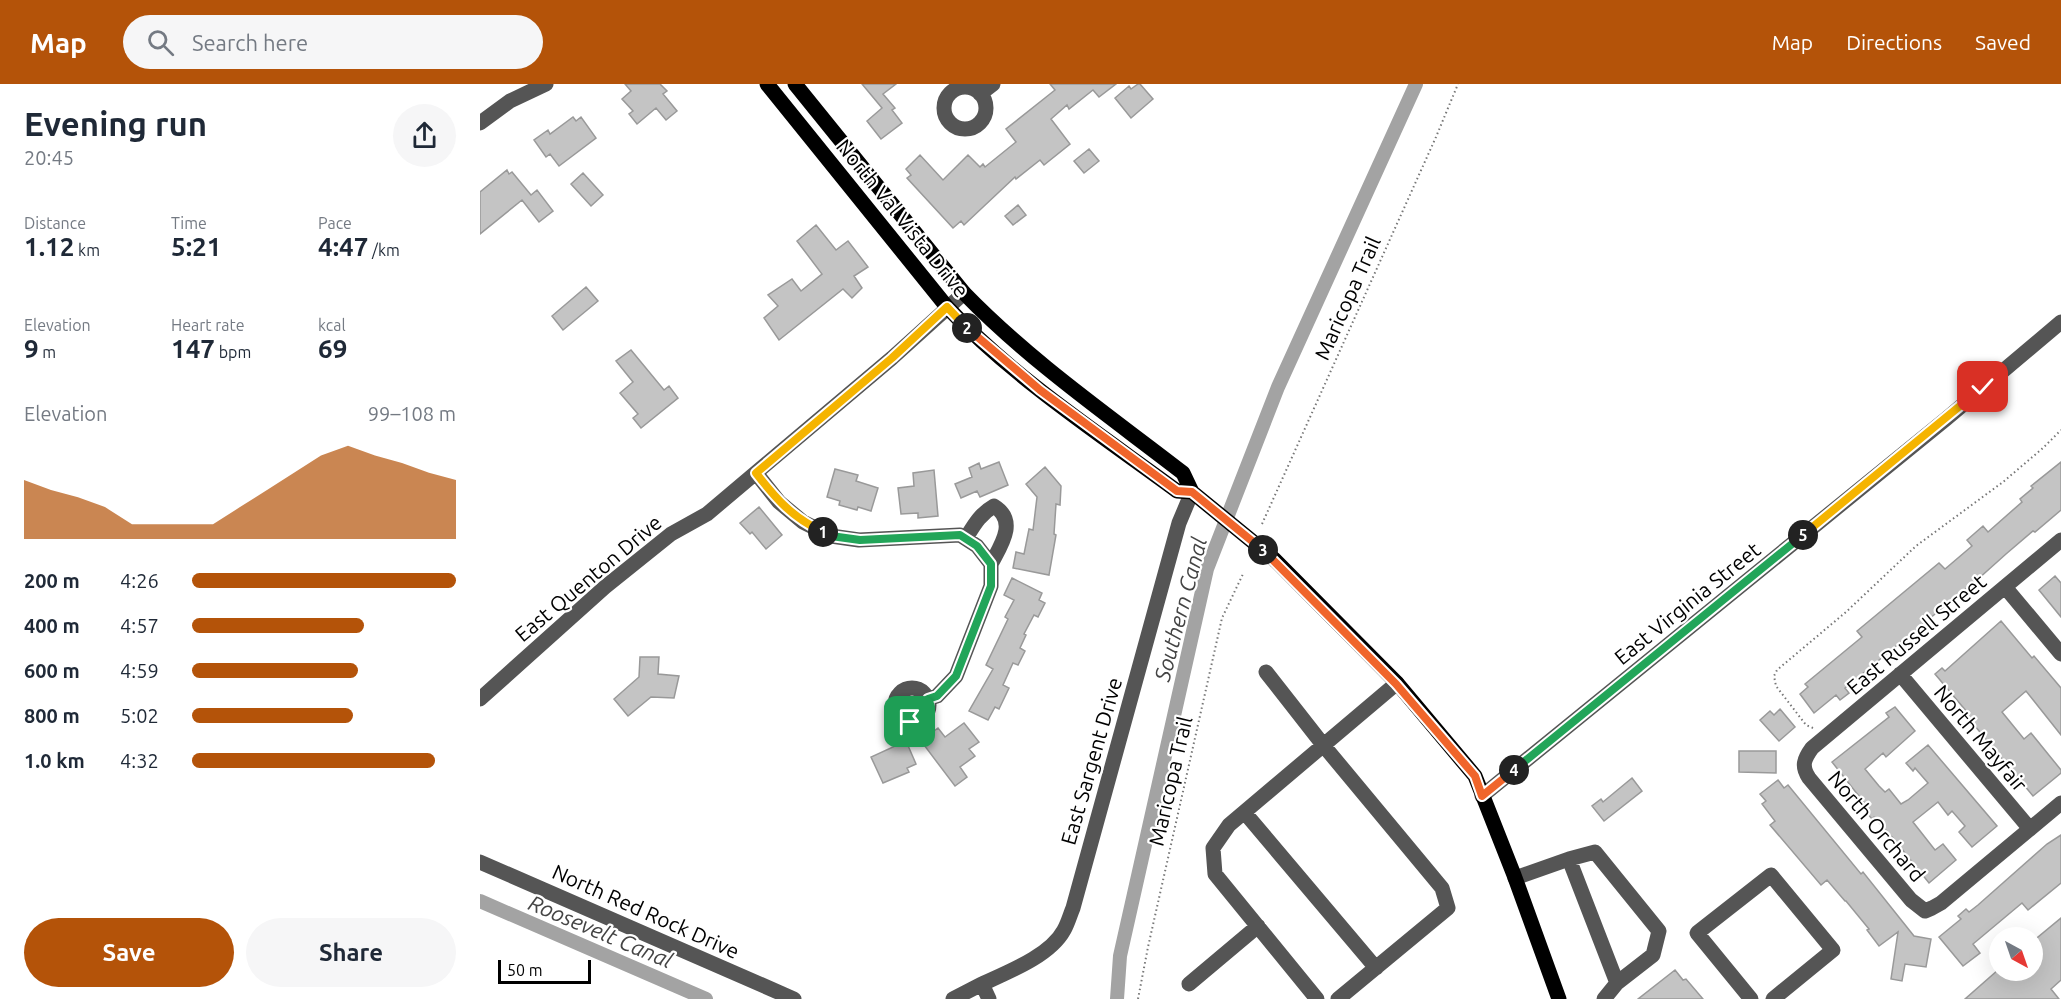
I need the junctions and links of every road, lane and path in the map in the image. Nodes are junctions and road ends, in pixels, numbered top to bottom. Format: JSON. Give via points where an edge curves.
{"nodes":[{"id":1,"x":546,"y":84,"type":"edge"},
{"id":2,"x":767,"y":84,"type":"edge"},
{"id":3,"x":795,"y":84,"type":"edge"},
{"id":4,"x":993,"y":84,"type":"edge"},
{"id":5,"x":1458,"y":84,"type":"edge"},
{"id":6,"x":971,"y":89,"type":"edge"},
{"id":7,"x":480,"y":123,"type":"edge"},
{"id":8,"x":964,"y":293,"type":"junction"},
{"id":9,"x":947,"y":307,"type":"junction"},
{"id":10,"x":2061,"y":322,"type":"edge"},
{"id":11,"x":2061,"y":430,"type":"edge"},
{"id":12,"x":756,"y":473,"type":"junction"},
{"id":13,"x":1192,"y":492,"type":"junction"},
{"id":14,"x":1262,"y":524,"type":"dead end"},
{"id":15,"x":966,"y":538,"type":"junction"},
{"id":16,"x":2061,"y":540,"type":"edge"},
{"id":17,"x":991,"y":564,"type":"junction"},
{"id":18,"x":1243,"y":574,"type":"dead end"},
{"id":19,"x":2005,"y":587,"type":"junction"},
{"id":20,"x":2061,"y":654,"type":"edge"},
{"id":21,"x":1266,"y":672,"type":"dead end"},
{"id":22,"x":1900,"y":674,"type":"junction"},
{"id":23,"x":1396,"y":684,"type":"junction"},
{"id":24,"x":480,"y":699,"type":"edge"},
{"id":25,"x":928,"y":699,"type":"dead end"},
{"id":26,"x":1822,"y":739,"type":"junction"},
{"id":27,"x":1324,"y":746,"type":"junction"},
{"id":28,"x":1803,"y":763,"type":"joint"},
{"id":29,"x":1482,"y":796,"type":"junction"},
{"id":30,"x":2061,"y":803,"type":"edge"},
{"id":31,"x":1245,"y":813,"type":"junction"},
{"id":32,"x":2030,"y":829,"type":"junction"},
{"id":33,"x":1569,"y":859,"type":"junction"},
{"id":34,"x":480,"y":861,"type":"edge"},
{"id":35,"x":1515,"y":878,"type":"junction"},
{"id":36,"x":1258,"y":926,"type":"junction"},
{"id":37,"x":1376,"y":968,"type":"junction"},
{"id":38,"x":1617,"y":982,"type":"junction"},
{"id":39,"x":981,"y":984,"type":"junction"},
{"id":40,"x":1189,"y":984,"type":"dead end"},
{"id":41,"x":794,"y":999,"type":"edge"},
{"id":42,"x":952,"y":999,"type":"edge"},
{"id":43,"x":989,"y":999,"type":"edge"},
{"id":44,"x":1138,"y":999,"type":"edge"},
{"id":45,"x":1317,"y":999,"type":"edge"},
{"id":46,"x":1338,"y":999,"type":"edge"},
{"id":47,"x":1559,"y":999,"type":"edge"},
{"id":48,"x":1604,"y":999,"type":"edge"},
{"id":49,"x":1751,"y":999,"type":"edge"},
{"id":50,"x":1773,"y":999,"type":"edge"}],
"edges":[{"from":1,"to":7,"type":"street"},
{"from":2,"to":9,"type":"main road","name":"North Val Vista Drive"},
{"from":3,"to":8,"type":"main road","name":"North Val Vista Drive"},
{"from":4,"to":6,"type":"street"},
{"from":5,"to":14,"type":"path","name":"Maricopa Trail"},
{"from":8,"to":9,"type":"street","name":"East Quenton Drive"},
{"from":8,"to":13,"type":"main road","name":"North Val Vista Drive","via":[[1029,355],[1183,473]]},
{"from":9,"to":12,"type":"street","name":"East Quenton Drive"},
{"from":9,"to":13,"type":"main road","name":"North Val Vista Drive","via":[[1040,390],[1177,491]]},
{"from":10,"to":29,"type":"street","name":"East Virginia Street"},
{"from":11,"to":26,"type":"path","via":[[2003,482],[1916,546],[1777,670],[1776,686]]},
{"from":12,"to":15,"type":"street","via":[[779,502],[803,522],[831,536],[860,540],[960,535]]},
{"from":12,"to":24,"type":"street","name":"East Quenton Drive","via":[[707,514],[671,534],[605,587]]},
{"from":13,"to":23,"type":"main road","name":"North Val Vista Drive","via":[[1274,559]]},
{"from":13,"to":39,"type":"street","name":"East Sargent Drive","via":[[1179,523],[1064,931],[1018,968]]},
{"from":15,"to":17,"type":"street"},
{"from":15,"to":17,"type":"street","via":[[987,510],[994,506],[1001,510],[1006,516],[1003,543]]},
{"from":16,"to":19,"type":"street","name":"East Russell Street"},
{"from":17,"to":25,"type":"street","via":[[991,586],[956,676],[937,696]]},
{"from":18,"to":44,"type":"path","name":"Maricopa Trail","via":[[1222,618]]},
{"from":19,"to":20,"type":"street"},
{"from":19,"to":22,"type":"street","name":"East Russell Street"},
{"from":21,"to":27,"type":"street"},
{"from":22,"to":26,"type":"street","name":"East Russell Street"},
{"from":22,"to":32,"type":"street","name":"North Mayfair"},
{"from":23,"to":27,"type":"street"},
{"from":23,"to":29,"type":"main road","name":"North Val Vista Drive","via":[[1475,776]]},
{"from":26,"to":28,"type":"street","name":"East Russell Street"},
{"from":27,"to":31,"type":"street"},
{"from":27,"to":37,"type":"street","via":[[1442,888],[1448,908]]},
{"from":28,"to":32,"type":"street","name":"North Orchard","via":[[1809,778],[1924,911],[1941,903]]},
{"from":29,"to":35,"type":"main road","name":"North Val Vista Drive"},
{"from":30,"to":32,"type":"street"},
{"from":31,"to":36,"type":"street","via":[[1229,825],[1213,848],[1215,874]]},
{"from":31,"to":37,"type":"street"},
{"from":33,"to":35,"type":"street"},
{"from":33,"to":38,"type":"street"},
{"from":33,"to":38,"type":"street","via":[[1594,852],[1659,931],[1653,955]]},
{"from":34,"to":41,"type":"street","name":"North Red Rock Drive"},
{"from":35,"to":47,"type":"main road","name":"North Val Vista Drive"},
{"from":36,"to":40,"type":"street"},
{"from":36,"to":45,"type":"street"},
{"from":37,"to":46,"type":"street"},
{"from":38,"to":48,"type":"street"},
{"from":39,"to":42,"type":"street"},
{"from":39,"to":43,"type":"street"},
{"from":49,"to":50,"type":"street","via":[[1697,933],[1771,875],[1833,950]]}]}
